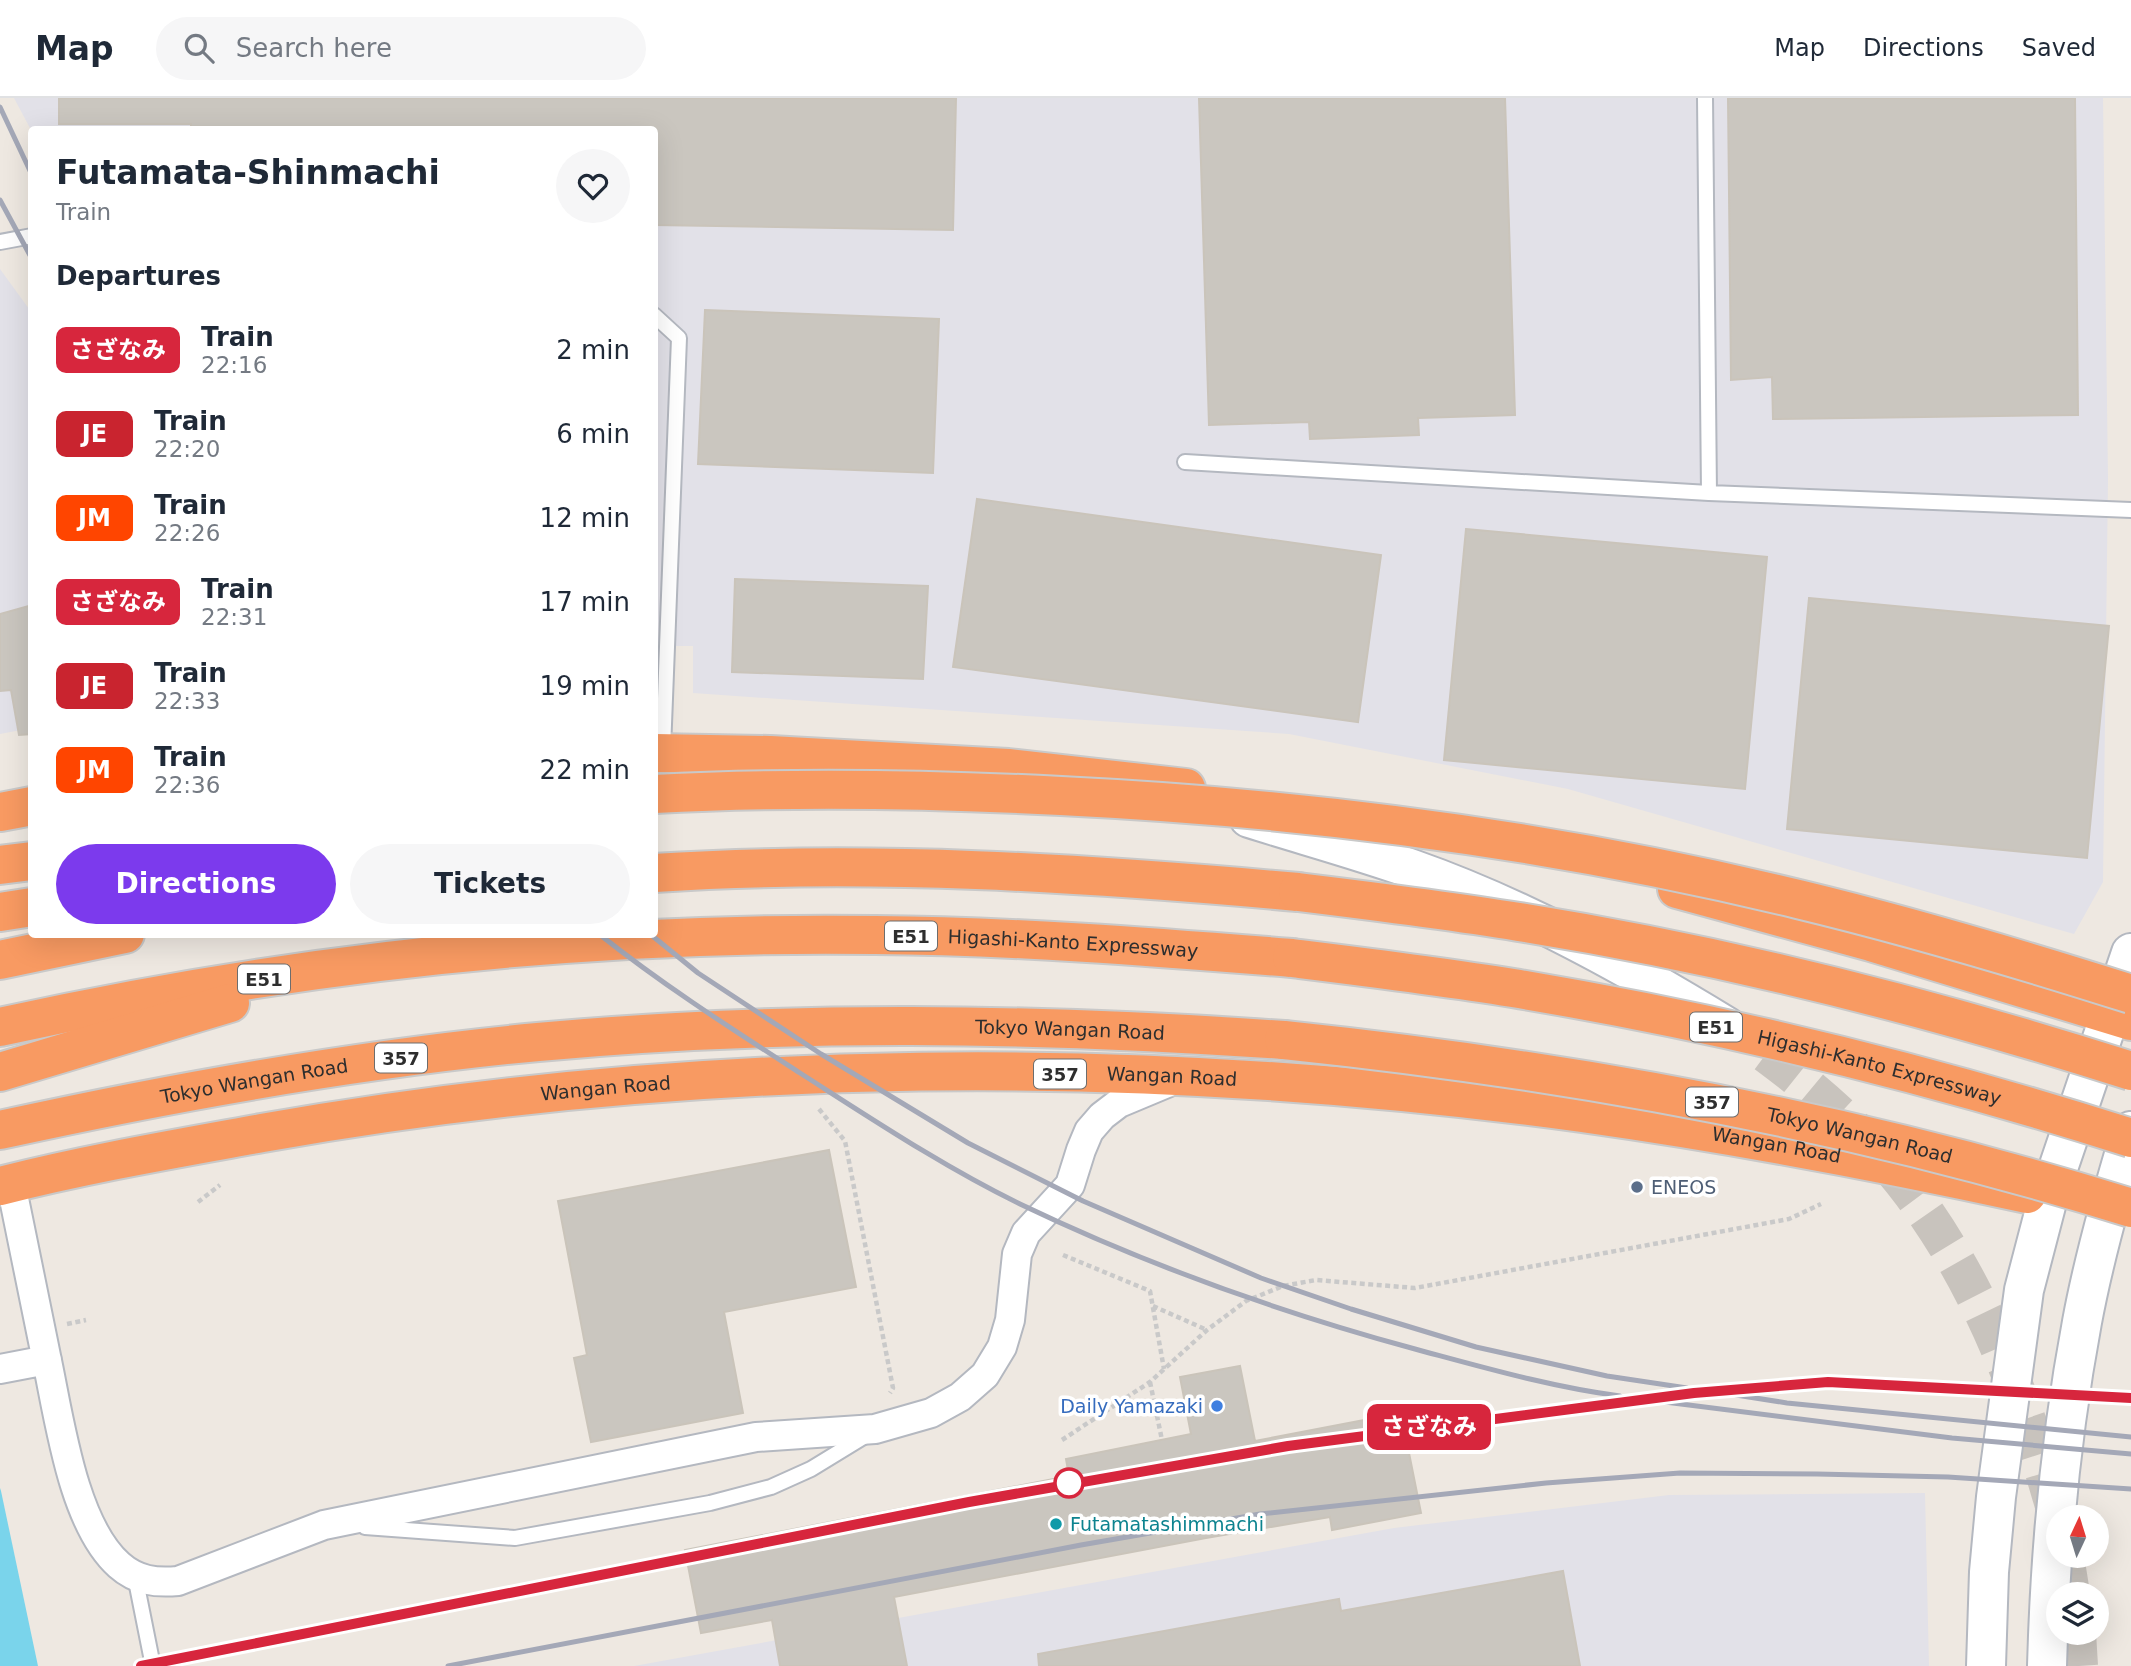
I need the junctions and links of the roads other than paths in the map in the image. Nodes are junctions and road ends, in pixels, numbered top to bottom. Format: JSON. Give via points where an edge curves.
{"nodes":[{"id":1,"x":1705,"y":98,"type":"edge"},
{"id":2,"x":28,"y":237,"type":"edge"},
{"id":3,"x":0,"y":242,"type":"edge"},
{"id":4,"x":658,"y":318,"type":"edge"},
{"id":5,"x":1185,"y":463,"type":"dead end"},
{"id":6,"x":1709,"y":493,"type":"junction"},
{"id":7,"x":2131,"y":510,"type":"edge"},
{"id":8,"x":659,"y":753,"type":"edge"},
{"id":9,"x":1081,"y":775,"type":"junction"},
{"id":10,"x":658,"y":794,"type":"edge"},
{"id":11,"x":28,"y":807,"type":"edge"},
{"id":12,"x":0,"y":812,"type":"edge"},
{"id":13,"x":28,"y":861,"type":"edge"},
{"id":14,"x":0,"y":865,"type":"edge"},
{"id":15,"x":658,"y":873,"type":"edge"},
{"id":16,"x":28,"y":908,"type":"edge"},
{"id":17,"x":0,"y":912,"type":"edge"},
{"id":18,"x":106,"y":938,"type":"edge"},
{"id":19,"x":2131,"y":953,"type":"edge"},
{"id":20,"x":0,"y":960,"type":"edge"},
{"id":21,"x":345,"y":968,"type":"junction"},
{"id":22,"x":2124,"y":1009,"type":"edge"},
{"id":23,"x":0,"y":1027,"type":"edge"},
{"id":24,"x":1766,"y":1054,"type":"tunnel mouth"},
{"id":25,"x":2131,"y":1071,"type":"edge"},
{"id":26,"x":0,"y":1072,"type":"edge"},
{"id":27,"x":1180,"y":1077,"type":"junction"},
{"id":28,"x":0,"y":1130,"type":"edge"},
{"id":29,"x":2131,"y":1131,"type":"edge"},
{"id":30,"x":2131,"y":1139,"type":"edge"},
{"id":31,"x":5,"y":1185,"type":"edge"},
{"id":32,"x":2048,"y":1198,"type":"junction"},
{"id":33,"x":2123,"y":1211,"type":"edge"},
{"id":34,"x":47,"y":1360,"type":"junction"},
{"id":35,"x":0,"y":1369,"type":"edge"},
{"id":36,"x":875,"y":1429,"type":"junction"},
{"id":37,"x":324,"y":1525,"type":"junction"},
{"id":38,"x":135,"y":1576,"type":"junction"},
{"id":39,"x":153,"y":1666,"type":"edge"},
{"id":40,"x":1986,"y":1666,"type":"edge"},
{"id":41,"x":2047,"y":1666,"type":"edge"}],
"edges":[{"from":1,"to":6,"type":"lane"},
{"from":2,"to":3,"type":"lane"},
{"from":4,"to":8,"type":"lane","via":[[679,338]]},
{"from":5,"to":6,"type":"lane"},
{"from":6,"to":7,"type":"lane"},
{"from":8,"to":9,"type":"highway","via":[[878,760]]},
{"from":9,"to":22,"type":"highway","via":[[1274,801],[1546,857]]},
{"from":9,"to":24,"type":"street","via":[[1197,802],[1412,869],[1490,900],[1668,991]]},
{"from":10,"to":22,"type":"highway","bridge":true,"via":[[771,790],[1006,793],[1198,804],[1424,828],[1622,861],[1795,898],[1962,942]]},
{"from":11,"to":12,"type":"highway"},
{"from":13,"to":14,"type":"highway"},
{"from":15,"to":25,"type":"highway","bridge":true,"via":[[873,867],[1004,871],[1155,879],[1418,907],[1612,938],[1771,971]]},
{"from":16,"to":17,"type":"highway"},
{"from":18,"to":20,"type":"highway"},
{"from":19,"to":22,"type":"street"},
{"from":21,"to":23,"type":"highway","name":"Higashi-Kanto Expressway","number":"E51","via":[[170,993]]},
{"from":21,"to":26,"type":"highway"},
{"from":21,"to":30,"type":"highway","name":"Higashi-Kanto Expressway","number":"E51","bridge":true,"via":[[671,939],[874,935],[1011,939],[1292,958],[1512,988],[1691,1022],[1925,1078]]},
{"from":22,"to":32,"type":"street"},
{"from":27,"to":31,"type":"highway","name":"Wangan Road","number":"357","via":[[912,1072],[629,1084],[371,1115]]},
{"from":27,"to":32,"type":"highway","name":"Wangan Road","number":"357","via":[[1399,1093],[1582,1113],[1819,1152]]},
{"from":27,"to":36,"type":"street","via":[[1119,1104],[1089,1131],[1070,1185],[1026,1233],[1017,1254],[1007,1329],[985,1375],[960,1397],[931,1413]]},
{"from":28,"to":33,"type":"highway","name":"Tokyo Wangan Road","number":"357","bridge":true,"via":[[186,1091],[363,1063],[550,1041],[808,1026],[1151,1031],[1284,1040],[1502,1066],[1675,1095],[1992,1167]]},
{"from":29,"to":33,"type":"street"},
{"from":31,"to":34,"type":"street"},
{"from":32,"to":33,"type":"highway","name":"Wangan Road","number":"357"},
{"from":32,"to":40,"type":"street","via":[[2024,1290],[2003,1434],[1989,1572]]},
{"from":33,"to":41,"type":"street","via":[[2082,1320],[2072,1377],[2053,1556]]},
{"from":34,"to":35,"type":"street"},
{"from":34,"to":38,"type":"street","via":[[81,1502],[104,1547]]},
{"from":36,"to":37,"type":"street","via":[[756,1437]]},
{"from":36,"to":37,"type":"lane","via":[[771,1488],[515,1538]]},
{"from":37,"to":38,"type":"street","via":[[178,1581],[156,1583]]},
{"from":38,"to":39,"type":"lane"}]}
